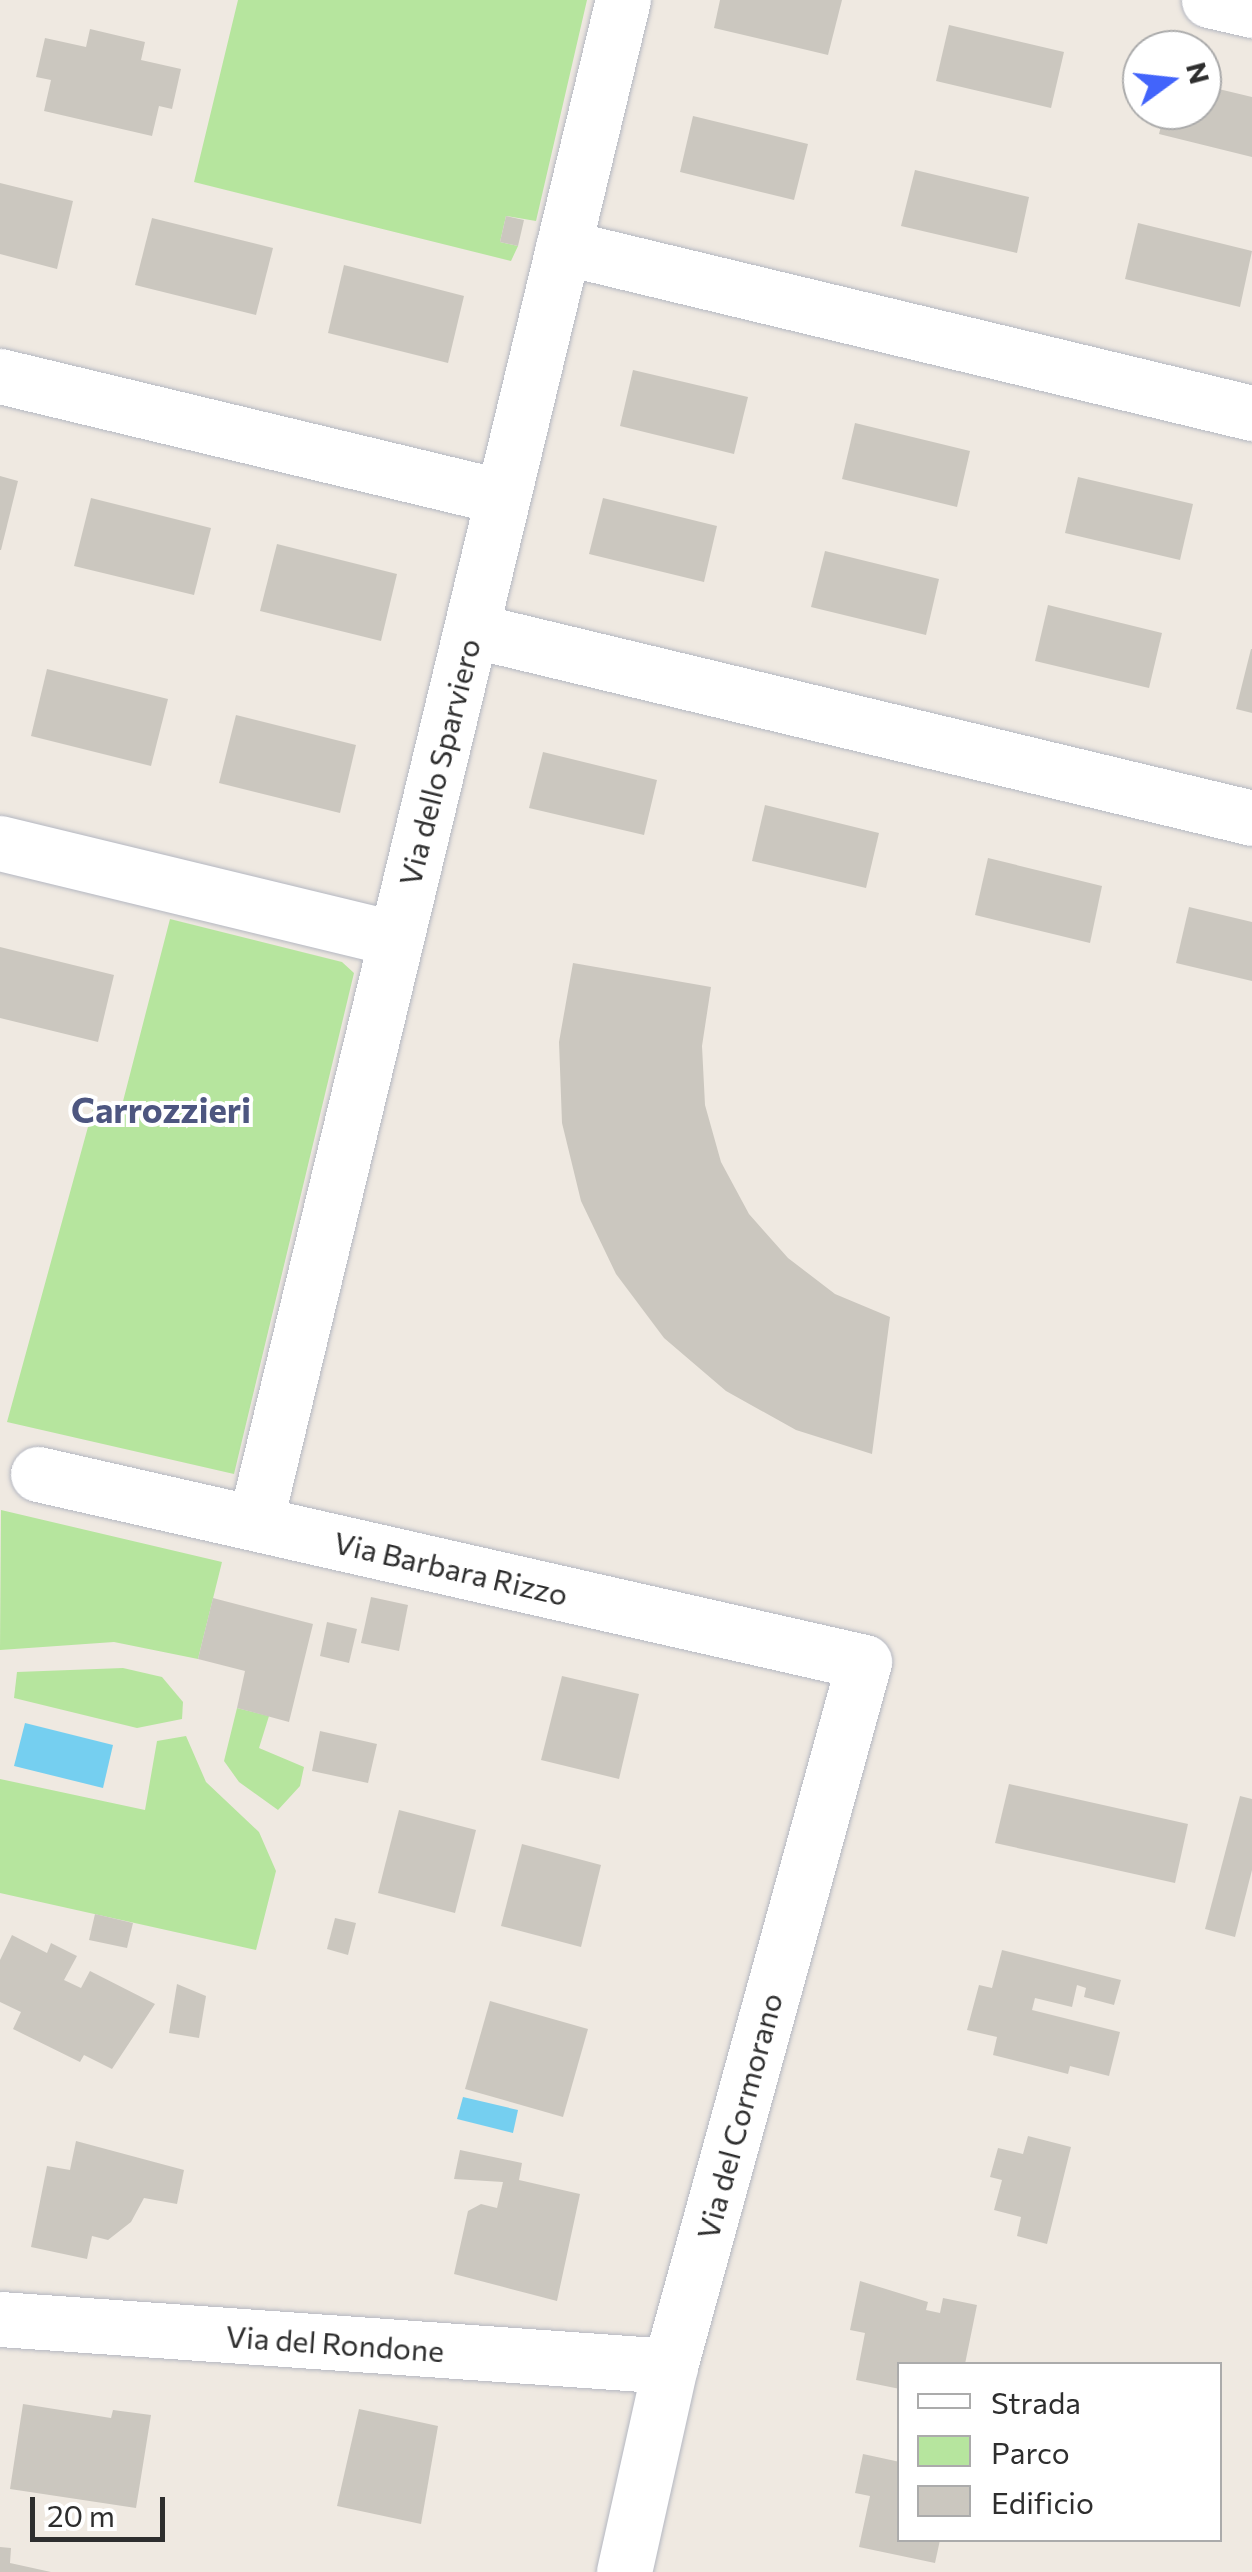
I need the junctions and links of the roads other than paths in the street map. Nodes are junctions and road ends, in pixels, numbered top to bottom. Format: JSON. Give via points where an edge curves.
{"nodes":[{"id":1,"x":622,"y":0,"type":"edge"},
{"id":2,"x":1209,"y":0,"type":"edge"},
{"id":3,"x":1252,"y":10,"type":"edge"},
{"id":4,"x":563,"y":246,"type":"junction"},
{"id":5,"x":0,"y":376,"type":"edge"},
{"id":6,"x":1252,"y":412,"type":"edge"},
{"id":7,"x":502,"y":497,"type":"junction"},
{"id":8,"x":470,"y":630,"type":"junction"},
{"id":9,"x":1252,"y":818,"type":"edge"},
{"id":10,"x":0,"y":843,"type":"edge"},
{"id":11,"x":396,"y":939,"type":"junction"},
{"id":12,"x":38,"y":1474,"type":"dead end"},
{"id":13,"x":254,"y":1523,"type":"junction"},
{"id":14,"x":864,"y":1662,"type":"joint"},
{"id":15,"x":0,"y":2319,"type":"edge"},
{"id":16,"x":670,"y":2366,"type":"junction"},
{"id":17,"x":624,"y":2572,"type":"edge"}],
"edges":[{"from":1,"to":4,"type":"street","name":"Via dello Sparviero"},
{"from":2,"to":3,"type":"street"},
{"from":4,"to":6,"type":"street"},
{"from":4,"to":7,"type":"street","name":"Via dello Sparviero"},
{"from":5,"to":7,"type":"street"},
{"from":7,"to":8,"type":"street","name":"Via dello Sparviero"},
{"from":8,"to":9,"type":"street"},
{"from":8,"to":11,"type":"street","name":"Via dello Sparviero"},
{"from":10,"to":11,"type":"street"},
{"from":11,"to":13,"type":"street","name":"Via dello Sparviero"},
{"from":12,"to":13,"type":"street","name":"Via Barbara Rizzo"},
{"from":13,"to":14,"type":"street","name":"Via Barbara Rizzo"},
{"from":14,"to":16,"type":"street","name":"Via del Cormorano"},
{"from":15,"to":16,"type":"street","name":"Via del Rondone"},
{"from":16,"to":17,"type":"street","name":"Via del Cormorano"}]}
